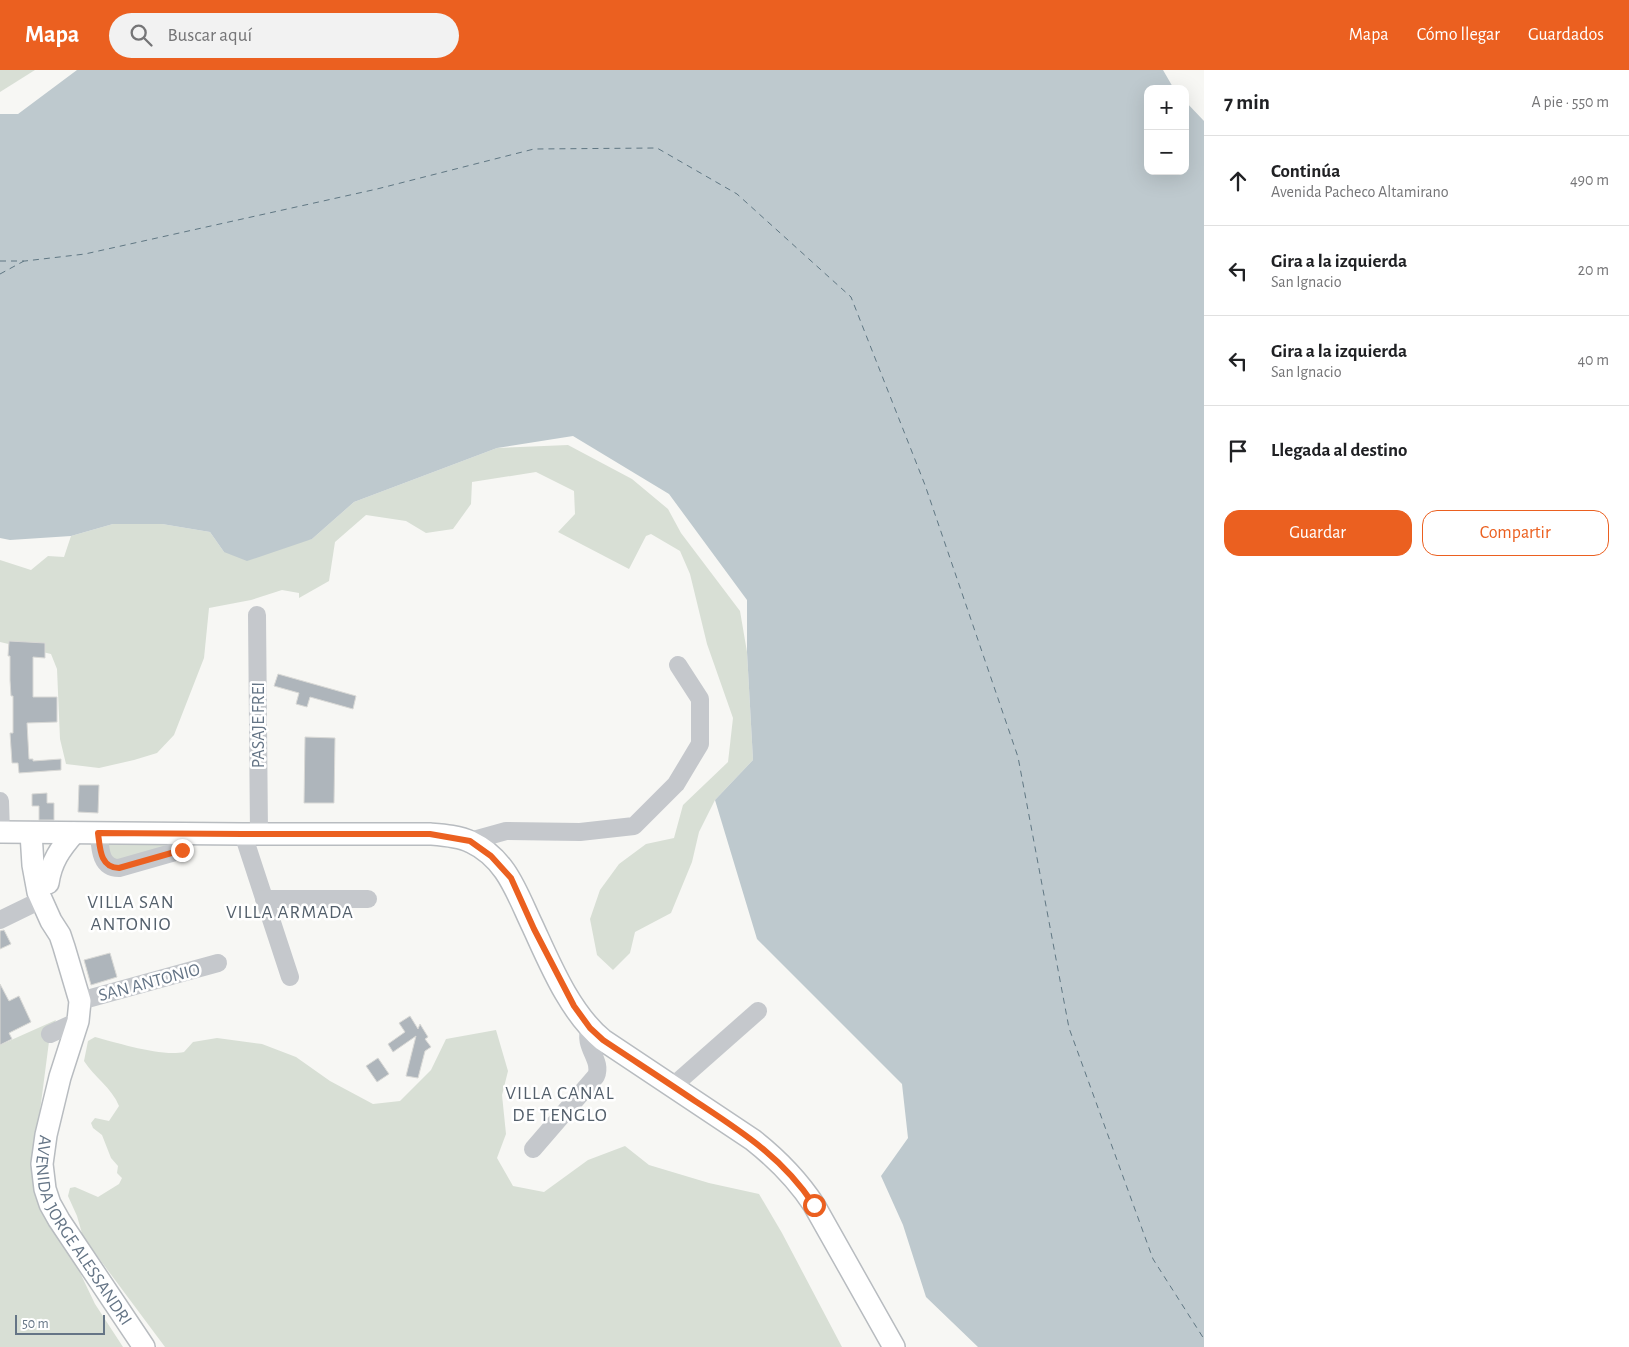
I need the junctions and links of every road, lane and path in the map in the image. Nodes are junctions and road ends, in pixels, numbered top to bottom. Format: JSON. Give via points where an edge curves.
{"nodes":[{"id":1,"x":257,"y":615,"type":"dead end"},
{"id":2,"x":678,"y":665,"type":"dead end"},
{"id":3,"x":0,"y":800,"type":"edge"},
{"id":4,"x":1,"y":832,"type":"edge"},
{"id":5,"x":38,"y":833,"type":"junction"},
{"id":6,"x":74,"y":833,"type":"junction"},
{"id":7,"x":98,"y":833,"type":"junction"},
{"id":8,"x":251,"y":834,"type":"junction"},
{"id":9,"x":470,"y":841,"type":"junction"},
{"id":10,"x":182,"y":850,"type":"dead end"},
{"id":11,"x":41,"y":888,"type":"junction"},
{"id":12,"x":264,"y":899,"type":"junction"},
{"id":13,"x":368,"y":899,"type":"dead end"},
{"id":14,"x":0,"y":920,"type":"edge"},
{"id":15,"x":218,"y":963,"type":"dead end"},
{"id":16,"x":290,"y":977,"type":"dead end"},
{"id":17,"x":79,"y":1011,"type":"junction"},
{"id":18,"x":758,"y":1011,"type":"dead end"},
{"id":19,"x":590,"y":1028,"type":"junction"},
{"id":20,"x":50,"y":1034,"type":"dead end"},
{"id":21,"x":673,"y":1086,"type":"junction"},
{"id":22,"x":533,"y":1149,"type":"dead end"},
{"id":23,"x":144,"y":1347,"type":"edge"},
{"id":24,"x":894,"y":1347,"type":"edge"}],
"edges":[{"from":1,"to":8,"type":"street","name":"PASAJE FREI"},
{"from":2,"to":9,"type":"street","via":[[700,699],[700,744],[676,784],[634,826],[580,832],[506,831]]},
{"from":3,"to":4,"type":"street"},
{"from":4,"to":5,"type":"main road"},
{"from":4,"to":11,"type":"main road","via":[[20,850]]},
{"from":5,"to":6,"type":"main road"},
{"from":5,"to":11,"type":"main road","via":[[33,865]]},
{"from":6,"to":7,"type":"main road"},
{"from":6,"to":11,"type":"main road","via":[[56,854]]},
{"from":7,"to":8,"type":"main road"},
{"from":7,"to":10,"type":"street","via":[[102,858],[113,868]]},
{"from":8,"to":9,"type":"main road","via":[[430,834]]},
{"from":8,"to":12,"type":"street","name":"PASAJE FREI"},
{"from":9,"to":19,"type":"main road","via":[[491,856],[511,878],[560,982]]},
{"from":11,"to":14,"type":"street"},
{"from":11,"to":17,"type":"main road","via":[[57,918]]},
{"from":12,"to":13,"type":"street"},
{"from":12,"to":16,"type":"street","name":"PASAJE FREI"},
{"from":15,"to":17,"type":"street","name":"SAN ANTONIO"},
{"from":17,"to":20,"type":"street","name":"SAN ANTONIO"},
{"from":17,"to":23,"type":"main road","name":"AVENIDA JORGE ALESSANDRI","via":[[46,1136],[42,1164],[45,1189],[59,1220]]},
{"from":18,"to":21,"type":"street"},
{"from":19,"to":21,"type":"main road"},
{"from":19,"to":22,"type":"street","via":[[587,1036],[598,1068],[596,1076]]},
{"from":21,"to":24,"type":"main road","via":[[753,1140],[801,1186]]}]}
